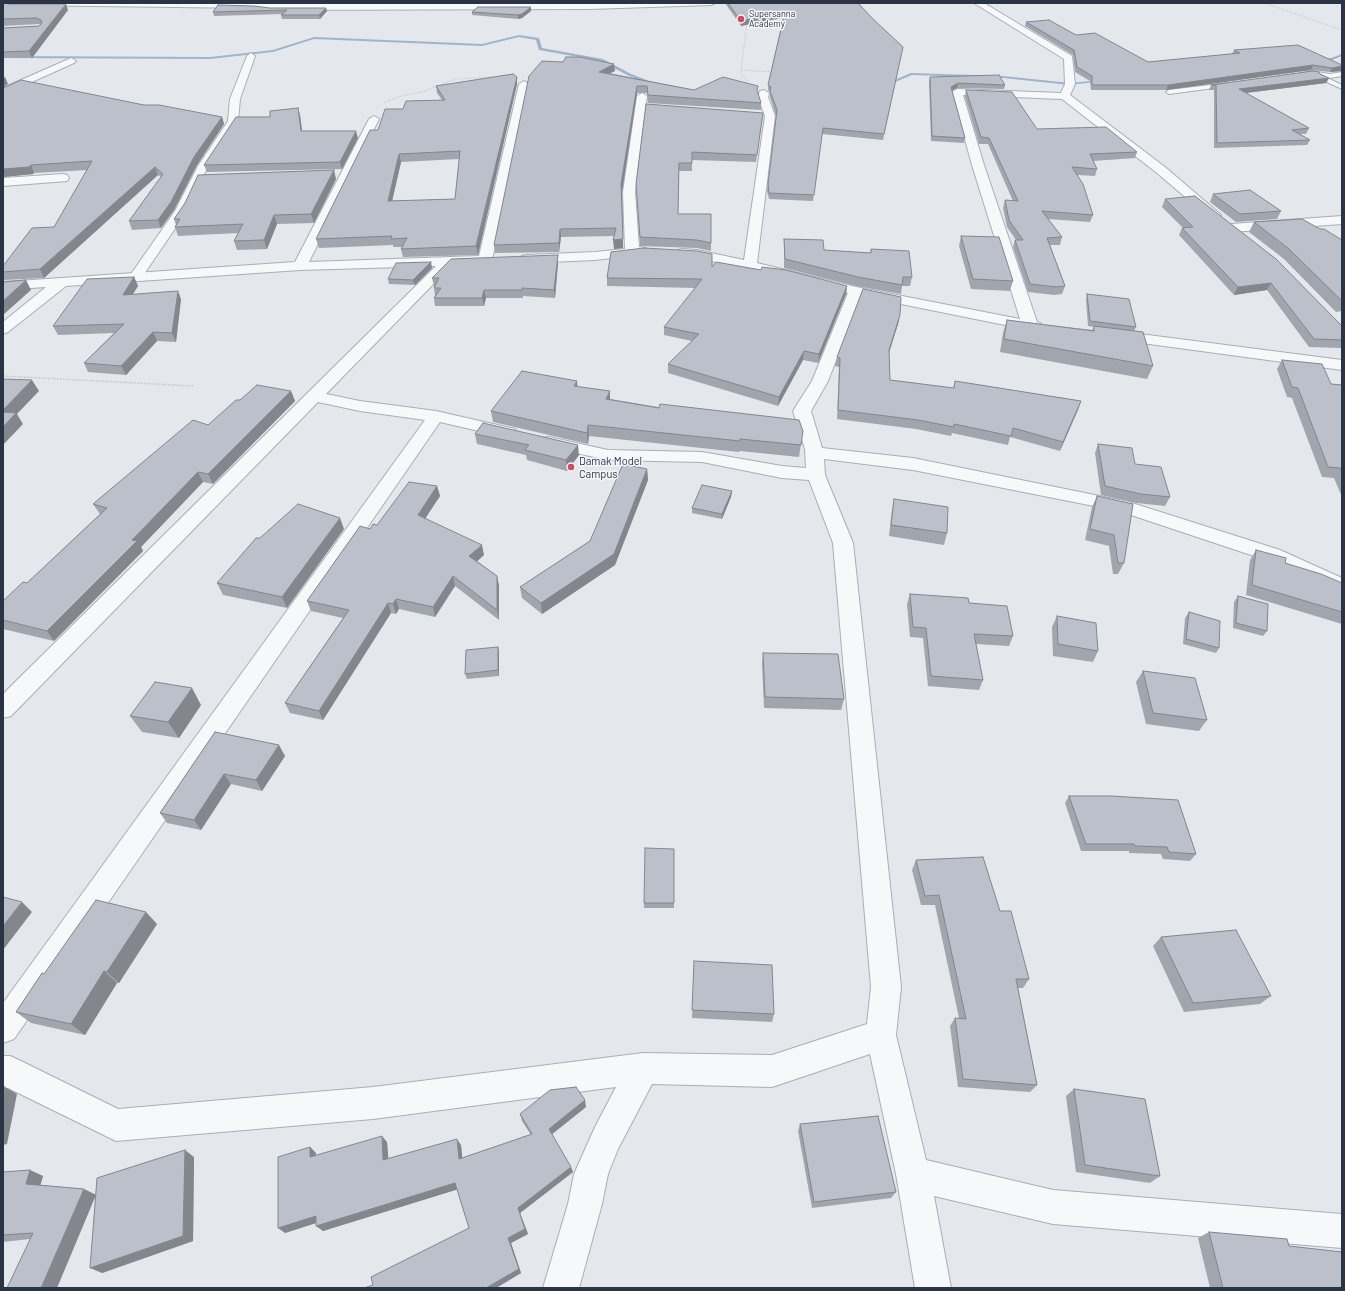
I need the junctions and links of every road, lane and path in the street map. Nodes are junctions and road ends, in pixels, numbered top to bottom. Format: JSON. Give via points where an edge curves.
{"nodes":[{"id":1,"x":14,"y":3,"type":"edge"},
{"id":2,"x":711,"y":3,"type":"edge"},
{"id":3,"x":978,"y":3,"type":"edge"},
{"id":4,"x":1264,"y":3,"type":"edge"},
{"id":5,"x":747,"y":23,"type":"edge"},
{"id":6,"x":1342,"y":30,"type":"edge"},
{"id":7,"x":251,"y":56,"type":"dead end"},
{"id":8,"x":71,"y":61,"type":"dead end"},
{"id":9,"x":742,"y":70,"type":"junction"},
{"id":10,"x":773,"y":72,"type":"edge"},
{"id":11,"x":1311,"y":73,"type":"junction"},
{"id":12,"x":1342,"y":74,"type":"edge"},
{"id":13,"x":1297,"y":75,"type":"edge"},
{"id":14,"x":524,"y":84,"type":"joint"},
{"id":15,"x":1234,"y":84,"type":"edge"},
{"id":16,"x":1342,"y":87,"type":"edge"},
{"id":17,"x":3,"y":92,"type":"edge"},
{"id":18,"x":764,"y":92,"type":"joint"},
{"id":19,"x":1169,"y":92,"type":"edge"},
{"id":20,"x":1065,"y":96,"type":"junction"},
{"id":21,"x":653,"y":107,"type":"edge"},
{"id":22,"x":755,"y":115,"type":"edge"},
{"id":23,"x":770,"y":116,"type":"junction"},
{"id":24,"x":374,"y":119,"type":"joint"},
{"id":25,"x":347,"y":173,"type":"junction"},
{"id":26,"x":332,"y":174,"type":"edge"},
{"id":27,"x":63,"y":178,"type":"dead end"},
{"id":28,"x":198,"y":178,"type":"junction"},
{"id":29,"x":213,"y":178,"type":"edge"},
{"id":30,"x":3,"y":182,"type":"edge"},
{"id":31,"x":1342,"y":220,"type":"edge"},
{"id":32,"x":1232,"y":228,"type":"junction"},
{"id":33,"x":1243,"y":237,"type":"edge"},
{"id":34,"x":652,"y":251,"type":"edge"},
{"id":35,"x":632,"y":252,"type":"junction"},
{"id":36,"x":667,"y":252,"type":"edge"},
{"id":37,"x":516,"y":259,"type":"edge"},
{"id":38,"x":485,"y":260,"type":"junction"},
{"id":39,"x":500,"y":260,"type":"edge"},
{"id":40,"x":448,"y":261,"type":"junction"},
{"id":41,"x":750,"y":265,"type":"junction"},
{"id":42,"x":300,"y":266,"type":"junction"},
{"id":43,"x":135,"y":277,"type":"junction"},
{"id":44,"x":62,"y":282,"type":"junction"},
{"id":45,"x":3,"y":286,"type":"edge"},
{"id":46,"x":856,"y":291,"type":"junction"},
{"id":47,"x":1030,"y":325,"type":"junction"},
{"id":48,"x":1046,"y":327,"type":"edge"},
{"id":49,"x":3,"y":329,"type":"edge"},
{"id":50,"x":1100,"y":334,"type":"edge"},
{"id":51,"x":1342,"y":365,"type":"edge"},
{"id":52,"x":3,"y":376,"type":"edge"},
{"id":53,"x":193,"y":386,"type":"dead end"},
{"id":54,"x":314,"y":396,"type":"junction"},
{"id":55,"x":436,"y":416,"type":"junction"},
{"id":56,"x":815,"y":464,"type":"junction"},
{"id":57,"x":1342,"y":587,"type":"edge"},
{"id":58,"x":3,"y":709,"type":"edge"},
{"id":59,"x":3,"y":1028,"type":"edge"},
{"id":60,"x":881,"y":1035,"type":"junction"},
{"id":61,"x":642,"y":1068,"type":"junction"},
{"id":62,"x":3,"y":1072,"type":"edge"},
{"id":63,"x":913,"y":1174,"type":"junction"},
{"id":64,"x":1342,"y":1231,"type":"edge"},
{"id":65,"x":561,"y":1288,"type":"edge"},
{"id":66,"x":933,"y":1288,"type":"edge"}],
"edges":[{"from":1,"to":2,"type":"street","via":[[271,7]]},
{"from":3,"to":20,"type":"street","via":[[1069,58],[1070,84]]},
{"from":4,"to":6,"type":"path"},
{"from":5,"to":9,"type":"path"},
{"from":7,"to":28,"type":"street","via":[[235,99],[233,121],[203,166]]},
{"from":8,"to":17,"type":"street"},
{"from":9,"to":10,"type":"path"},
{"from":9,"to":18,"type":"path","via":[[742,76]]},
{"from":11,"to":12,"type":"lane","via":[[1330,76]]},
{"from":11,"to":13,"type":"lane"},
{"from":11,"to":16,"type":"lane"},
{"from":14,"to":24,"type":"path","via":[[506,77],[456,79],[384,103]]},
{"from":14,"to":38,"type":"street"},
{"from":15,"to":19,"type":"lane"},
{"from":18,"to":23,"type":"street","via":[[763,98]]},
{"from":20,"to":32,"type":"street"},
{"from":20,"to":47,"type":"street","via":[[957,92]]},
{"from":21,"to":35,"type":"street","via":[[641,102],[628,192]]},
{"from":22,"to":23,"type":"street"},
{"from":23,"to":41,"type":"street"},
{"from":24,"to":25,"type":"street"},
{"from":25,"to":26,"type":"street"},
{"from":25,"to":42,"type":"street"},
{"from":27,"to":30,"type":"street"},
{"from":28,"to":29,"type":"street"},
{"from":28,"to":43,"type":"street","via":[[181,211]]},
{"from":31,"to":32,"type":"street"},
{"from":32,"to":33,"type":"street"},
{"from":34,"to":35,"type":"street"},
{"from":35,"to":37,"type":"street"},
{"from":36,"to":41,"type":"street","via":[[697,254]]},
{"from":38,"to":39,"type":"street"},
{"from":38,"to":40,"type":"street"},
{"from":40,"to":42,"type":"street"},
{"from":40,"to":54,"type":"street"},
{"from":41,"to":46,"type":"street"},
{"from":42,"to":43,"type":"street"},
{"from":43,"to":44,"type":"street"},
{"from":44,"to":45,"type":"street"},
{"from":44,"to":49,"type":"street"},
{"from":46,"to":47,"type":"street"},
{"from":46,"to":56,"type":"street","via":[[820,381],[802,411]]},
{"from":47,"to":48,"type":"street"},
{"from":50,"to":51,"type":"street"},
{"from":52,"to":53,"type":"path"},
{"from":54,"to":55,"type":"street","via":[[360,406]]},
{"from":54,"to":58,"type":"street"},
{"from":55,"to":56,"type":"street","via":[[608,455],[702,456],[782,472]]},
{"from":55,"to":59,"type":"street"},
{"from":56,"to":57,"type":"street","via":[[913,464],[1122,506],[1273,556]]},
{"from":56,"to":60,"type":"street","via":[[843,543],[886,987]]},
{"from":60,"to":61,"type":"street","via":[[772,1071]]},
{"from":60,"to":63,"type":"street"},
{"from":61,"to":62,"type":"street","via":[[373,1103],[116,1125],[10,1072]]},
{"from":61,"to":65,"type":"street","via":[[606,1138],[591,1174]]},
{"from":63,"to":64,"type":"street","via":[[1053,1207]]},
{"from":63,"to":66,"type":"street"}]}
